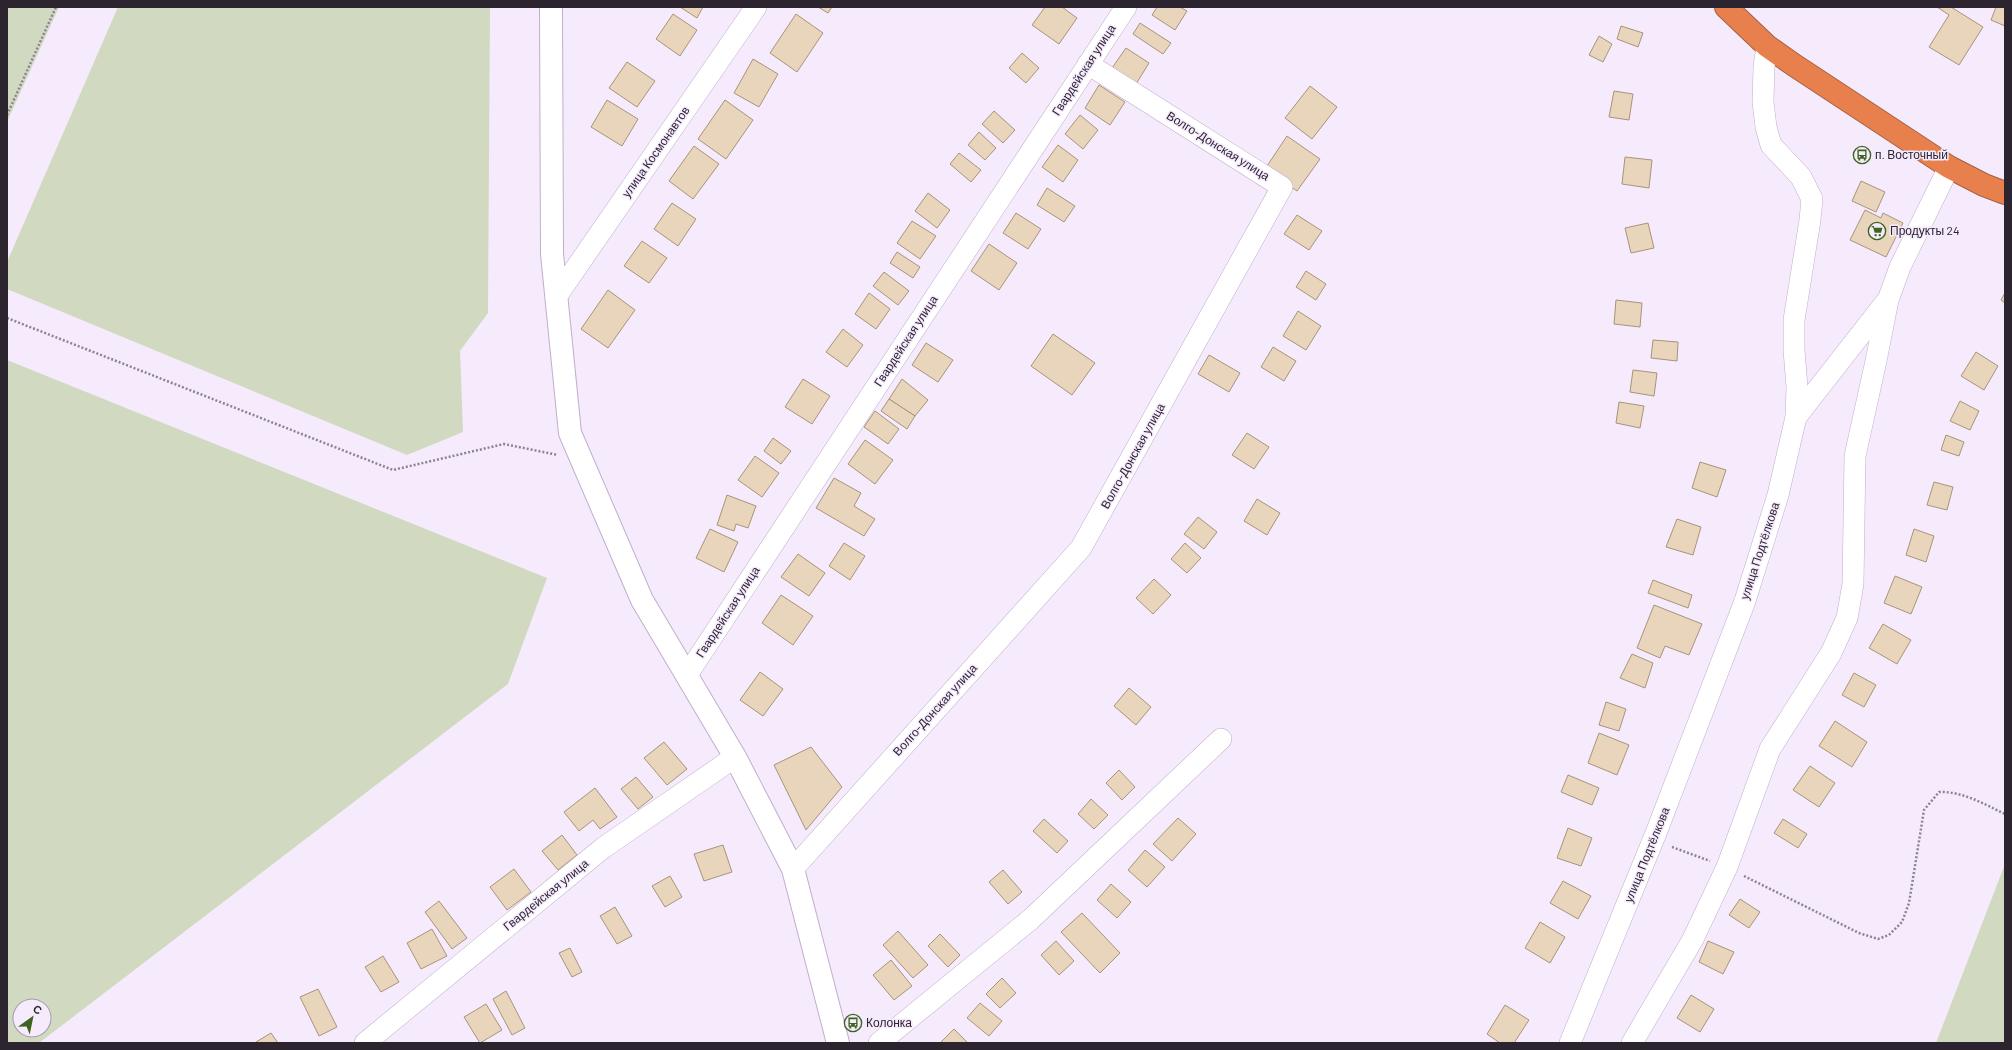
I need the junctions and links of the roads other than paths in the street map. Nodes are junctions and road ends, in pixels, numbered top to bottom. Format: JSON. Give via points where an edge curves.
{"nodes":[{"id":1,"x":551,"y":7,"type":"edge"},
{"id":2,"x":756,"y":7,"type":"edge"},
{"id":3,"x":1126,"y":7,"type":"edge"},
{"id":4,"x":1726,"y":7,"type":"edge"},
{"id":5,"x":1768,"y":46,"type":"junction"},
{"id":6,"x":1088,"y":64,"type":"junction"},
{"id":7,"x":1949,"y":167,"type":"junction"},
{"id":8,"x":2005,"y":193,"type":"edge"},
{"id":9,"x":556,"y":297,"type":"junction"},
{"id":10,"x":1888,"y":300,"type":"junction"},
{"id":11,"x":1796,"y":417,"type":"junction"},
{"id":12,"x":687,"y":675,"type":"junction"},
{"id":13,"x":1221,"y":739,"type":"dead end"},
{"id":14,"x":734,"y":757,"type":"junction"},
{"id":15,"x":792,"y":869,"type":"junction"},
{"id":16,"x":365,"y":1043,"type":"edge"},
{"id":17,"x":838,"y":1043,"type":"edge"},
{"id":18,"x":879,"y":1043,"type":"edge"},
{"id":19,"x":1570,"y":1043,"type":"edge"},
{"id":20,"x":1632,"y":1043,"type":"edge"}],
"edges":[{"from":1,"to":9,"type":"street","via":[[552,254]]},
{"from":2,"to":9,"type":"street","name":"улица Космонавтов"},
{"from":3,"to":6,"type":"street","name":"Гвардейская улица"},
{"from":4,"to":5,"type":"highway"},
{"from":5,"to":7,"type":"highway"},
{"from":5,"to":11,"type":"street","name":"улица Подтёлкова","via":[[1764,67],[1763,102],[1770,145],[1801,177],[1812,199],[1794,320]]},
{"from":6,"to":12,"type":"street","name":"Гвардейская улица"},
{"from":6,"to":15,"type":"street","name":"Волго-Донская улица","via":[[1282,187],[1081,548]]},
{"from":7,"to":8,"type":"highway"},
{"from":7,"to":10,"type":"street","via":[[1900,267]]},
{"from":9,"to":12,"type":"street","via":[[570,433],[642,600]]},
{"from":10,"to":11,"type":"street"},
{"from":10,"to":20,"type":"street","via":[[1855,456],[1853,584],[1847,618],[1831,653],[1770,749],[1727,867],[1693,939]]},
{"from":11,"to":19,"type":"street","name":"улица Подтёлкова","via":[[1778,495],[1745,601],[1654,840]]},
{"from":12,"to":14,"type":"street"},
{"from":13,"to":18,"type":"street","via":[[1031,919]]},
{"from":14,"to":15,"type":"street"},
{"from":14,"to":16,"type":"street","name":"Гвардейская улица","via":[[603,848]]},
{"from":15,"to":17,"type":"street"}]}
